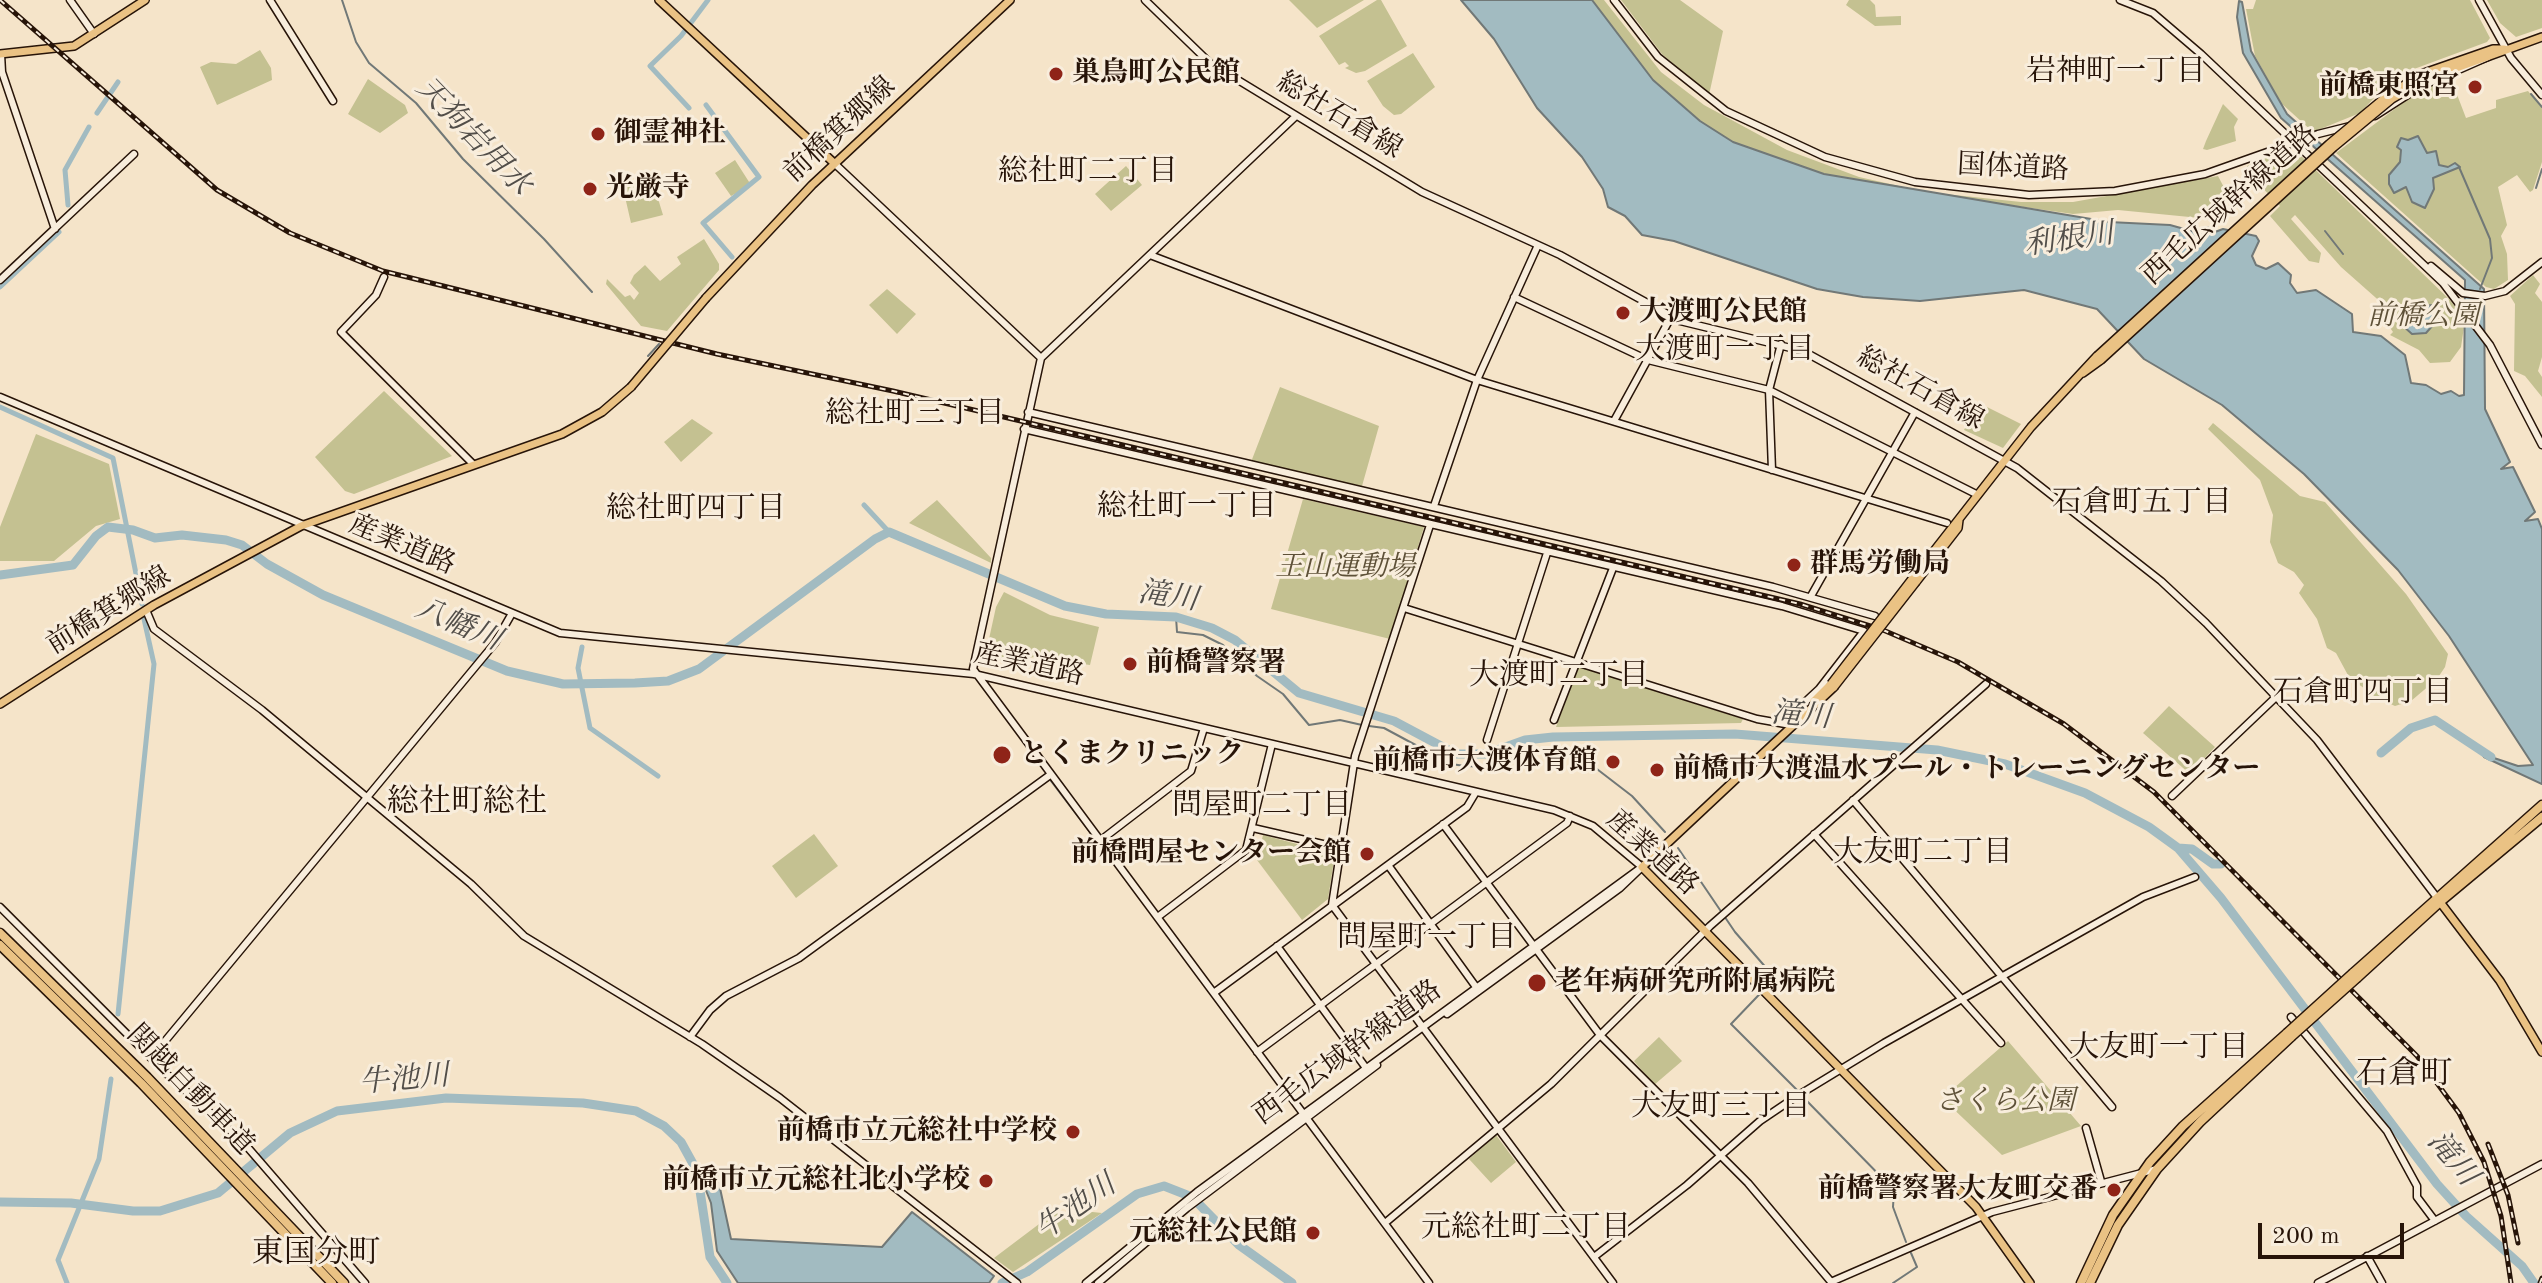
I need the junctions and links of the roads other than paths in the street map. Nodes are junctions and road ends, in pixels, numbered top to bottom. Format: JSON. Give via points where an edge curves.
{"nodes":[{"id":1,"x":70,"y":0,"type":"edge"},
{"id":2,"x":145,"y":0,"type":"edge"},
{"id":3,"x":270,"y":0,"type":"edge"},
{"id":4,"x":659,"y":0,"type":"edge"},
{"id":5,"x":1010,"y":0,"type":"edge"},
{"id":6,"x":1145,"y":0,"type":"edge"},
{"id":7,"x":1614,"y":0,"type":"edge"},
{"id":8,"x":2120,"y":0,"type":"edge"},
{"id":9,"x":2479,"y":0,"type":"edge"},
{"id":10,"x":94,"y":34,"type":"junction"},
{"id":11,"x":2542,"y":37,"type":"edge"},
{"id":12,"x":2506,"y":49,"type":"junction"},
{"id":13,"x":1,"y":54,"type":"edge"},
{"id":14,"x":2488,"y":57,"type":"junction"},
{"id":15,"x":2425,"y":76,"type":"junction"},
{"id":16,"x":2542,"y":95,"type":"edge"},
{"id":17,"x":333,"y":101,"type":"dead end"},
{"id":18,"x":1296,"y":116,"type":"junction"},
{"id":19,"x":2293,"y":143,"type":"junction"},
{"id":20,"x":134,"y":154,"type":"dead end"},
{"id":21,"x":834,"y":163,"type":"junction"},
{"id":22,"x":55,"y":229,"type":"junction"},
{"id":23,"x":1538,"y":245,"type":"junction"},
{"id":24,"x":1150,"y":255,"type":"junction"},
{"id":25,"x":2419,"y":259,"type":"junction"},
{"id":26,"x":2542,"y":262,"type":"edge"},
{"id":27,"x":384,"y":277,"type":"dead end"},
{"id":28,"x":0,"y":280,"type":"edge"},
{"id":29,"x":2464,"y":293,"type":"junction"},
{"id":30,"x":2454,"y":296,"type":"junction"},
{"id":31,"x":1514,"y":297,"type":"junction"},
{"id":32,"x":1671,"y":317,"type":"junction"},
{"id":33,"x":1781,"y":344,"type":"junction"},
{"id":34,"x":1041,"y":358,"type":"junction"},
{"id":35,"x":1648,"y":360,"type":"junction"},
{"id":36,"x":1477,"y":380,"type":"junction"},
{"id":37,"x":1769,"y":390,"type":"junction"},
{"id":38,"x":0,"y":397,"type":"edge"},
{"id":39,"x":1028,"y":412,"type":"junction"},
{"id":40,"x":1915,"y":412,"type":"junction"},
{"id":41,"x":1614,"y":421,"type":"junction"},
{"id":42,"x":1024,"y":429,"type":"junction"},
{"id":43,"x":2542,"y":445,"type":"edge"},
{"id":44,"x":1892,"y":452,"type":"junction"},
{"id":45,"x":2004,"y":460,"type":"junction"},
{"id":46,"x":473,"y":464,"type":"junction"},
{"id":47,"x":1772,"y":470,"type":"junction"},
{"id":48,"x":1978,"y":495,"type":"junction"},
{"id":49,"x":1867,"y":499,"type":"junction"},
{"id":50,"x":1434,"y":506,"type":"junction"},
{"id":51,"x":1947,"y":523,"type":"dead end"},
{"id":52,"x":1430,"y":525,"type":"junction"},
{"id":53,"x":301,"y":526,"type":"junction"},
{"id":54,"x":1547,"y":553,"type":"junction"},
{"id":55,"x":1613,"y":568,"type":"junction"},
{"id":56,"x":1811,"y":596,"type":"junction"},
{"id":57,"x":1404,"y":608,"type":"junction"},
{"id":58,"x":146,"y":610,"type":"junction"},
{"id":59,"x":511,"y":615,"type":"junction"},
{"id":60,"x":1875,"y":616,"type":"dead end"},
{"id":61,"x":1518,"y":644,"type":"junction"},
{"id":62,"x":1576,"y":662,"type":"junction"},
{"id":63,"x":974,"y":674,"type":"junction"},
{"id":64,"x":1986,"y":684,"type":"dead end"},
{"id":65,"x":2276,"y":697,"type":"junction"},
{"id":66,"x":0,"y":704,"type":"edge"},
{"id":67,"x":1554,"y":720,"type":"dead end"},
{"id":68,"x":1789,"y":727,"type":"junction"},
{"id":69,"x":1204,"y":728,"type":"junction"},
{"id":70,"x":1487,"y":740,"type":"dead end"},
{"id":71,"x":1272,"y":744,"type":"junction"},
{"id":72,"x":1353,"y":763,"type":"junction"},
{"id":73,"x":1050,"y":775,"type":"junction"},
{"id":74,"x":1476,"y":792,"type":"junction"},
{"id":75,"x":2172,"y":796,"type":"dead end"},
{"id":76,"x":368,"y":797,"type":"junction"},
{"id":77,"x":1853,"y":800,"type":"junction"},
{"id":78,"x":2540,"y":811,"type":"edge"},
{"id":79,"x":1570,"y":816,"type":"junction"},
{"id":80,"x":1443,"y":824,"type":"junction"},
{"id":81,"x":1253,"y":828,"type":"junction"},
{"id":82,"x":1814,"y":834,"type":"junction"},
{"id":83,"x":1101,"y":840,"type":"junction"},
{"id":84,"x":1340,"y":848,"type":"junction"},
{"id":85,"x":1388,"y":865,"type":"junction"},
{"id":86,"x":1642,"y":867,"type":"junction"},
{"id":87,"x":2195,"y":877,"type":"dead end"},
{"id":88,"x":1485,"y":884,"type":"junction"},
{"id":89,"x":2438,"y":899,"type":"junction"},
{"id":90,"x":1332,"y":905,"type":"junction"},
{"id":91,"x":0,"y":907,"type":"edge"},
{"id":92,"x":1159,"y":916,"type":"junction"},
{"id":93,"x":1430,"y":924,"type":"junction"},
{"id":94,"x":1705,"y":931,"type":"junction"},
{"id":95,"x":0,"y":933,"type":"edge"},
{"id":96,"x":0,"y":945,"type":"edge"},
{"id":97,"x":1277,"y":946,"type":"junction"},
{"id":98,"x":1533,"y":948,"type":"junction"},
{"id":99,"x":1375,"y":965,"type":"junction"},
{"id":100,"x":2003,"y":978,"type":"junction"},
{"id":101,"x":1476,"y":987,"type":"junction"},
{"id":102,"x":1215,"y":992,"type":"junction"},
{"id":103,"x":1963,"y":999,"type":"junction"},
{"id":104,"x":1319,"y":1006,"type":"junction"},
{"id":105,"x":2291,"y":1017,"type":"dead end"},
{"id":106,"x":1422,"y":1029,"type":"junction"},
{"id":107,"x":1600,"y":1035,"type":"junction"},
{"id":108,"x":2289,"y":1035,"type":"junction"},
{"id":109,"x":690,"y":1037,"type":"junction"},
{"id":110,"x":2001,"y":1043,"type":"dead end"},
{"id":111,"x":1257,"y":1052,"type":"junction"},
{"id":112,"x":2542,"y":1052,"type":"edge"},
{"id":113,"x":151,"y":1058,"type":"junction"},
{"id":114,"x":1366,"y":1068,"type":"junction"},
{"id":115,"x":1840,"y":1070,"type":"junction"},
{"id":116,"x":2112,"y":1107,"type":"dead end"},
{"id":117,"x":1304,"y":1117,"type":"junction"},
{"id":118,"x":2086,"y":1128,"type":"dead end"},
{"id":119,"x":1498,"y":1129,"type":"junction"},
{"id":120,"x":1721,"y":1156,"type":"junction"},
{"id":121,"x":2542,"y":1164,"type":"edge"},
{"id":122,"x":2157,"y":1169,"type":"junction"},
{"id":123,"x":2144,"y":1170,"type":"junction"},
{"id":124,"x":235,"y":1173,"type":"junction"},
{"id":125,"x":2101,"y":1181,"type":"junction"},
{"id":126,"x":1185,"y":1205,"type":"junction"},
{"id":127,"x":1983,"y":1215,"type":"junction"},
{"id":128,"x":2435,"y":1221,"type":"junction"},
{"id":129,"x":1385,"y":1223,"type":"junction"},
{"id":130,"x":2367,"y":1256,"type":"junction"},
{"id":131,"x":1594,"y":1257,"type":"junction"},
{"id":132,"x":317,"y":1260,"type":"junction"},
{"id":133,"x":1830,"y":1282,"type":"edge"},
{"id":134,"x":332,"y":1283,"type":"edge"},
{"id":135,"x":344,"y":1283,"type":"edge"},
{"id":136,"x":365,"y":1283,"type":"edge"},
{"id":137,"x":1017,"y":1283,"type":"edge"},
{"id":138,"x":1086,"y":1283,"type":"edge"},
{"id":139,"x":1098,"y":1283,"type":"edge"},
{"id":140,"x":1429,"y":1283,"type":"edge"},
{"id":141,"x":1613,"y":1283,"type":"edge"},
{"id":142,"x":2030,"y":1283,"type":"edge"},
{"id":143,"x":2081,"y":1283,"type":"edge"},
{"id":144,"x":2090,"y":1283,"type":"edge"},
{"id":145,"x":2318,"y":1283,"type":"edge"},
{"id":146,"x":2382,"y":1283,"type":"edge"}],
"edges":[{"from":1,"to":10,"type":"street"},
{"from":2,"to":10,"type":"main road"},
{"from":3,"to":17,"type":"street"},
{"from":4,"to":21,"type":"main road"},
{"from":5,"to":21,"type":"main road","name":"前橋箕郷線"},
{"from":6,"to":18,"type":"street","name":"総社石倉線","via":[[1198,54]]},
{"from":7,"to":19,"type":"street","name":"国体道路","via":[[1666,65],[1726,111],[1825,157],[1915,182],[2029,195],[2115,191],[2205,174]]},
{"from":8,"to":19,"type":"street","via":[[2153,13]]},
{"from":9,"to":12,"type":"street"},
{"from":10,"to":13,"type":"main road","via":[[64,49]]},
{"from":11,"to":12,"type":"main road","name":"西毛広域幹線道路"},
{"from":12,"to":14,"type":"main road","name":"西毛広域幹線道路"},
{"from":12,"to":15,"type":"main road","name":"西毛広域幹線道路","via":[[2493,49]]},
{"from":12,"to":16,"type":"street"},
{"from":13,"to":22,"type":"street","via":[[2,72]]},
{"from":14,"to":15,"type":"main road","name":"西毛広域幹線道路"},
{"from":14,"to":19,"type":"street","name":"国体道路","via":[[2420,87],[2365,122]]},
{"from":15,"to":45,"type":"main road","name":"西毛広域幹線道路","bridge":true,"via":[[2388,95],[2329,144],[2083,373]]},
{"from":18,"to":23,"type":"street","name":"総社石倉線","via":[[1422,192]]},
{"from":18,"to":24,"type":"street"},
{"from":19,"to":25,"type":"street"},
{"from":20,"to":22,"type":"street"},
{"from":21,"to":34,"type":"street"},
{"from":21,"to":46,"type":"main road","name":"前橋箕郷線","bridge":true,"via":[[609,407],[576,428]]},
{"from":22,"to":28,"type":"street"},
{"from":23,"to":31,"type":"street"},
{"from":23,"to":32,"type":"street","name":"総社石倉線"},
{"from":24,"to":34,"type":"street"},
{"from":24,"to":36,"type":"street"},
{"from":25,"to":29,"type":"street"},
{"from":25,"to":30,"type":"street"},
{"from":26,"to":29,"type":"street","via":[[2493,295]]},
{"from":27,"to":46,"type":"street","via":[[376,295],[341,332]]},
{"from":29,"to":30,"type":"street"},
{"from":30,"to":43,"type":"street","via":[[2497,356]]},
{"from":31,"to":35,"type":"street"},
{"from":31,"to":36,"type":"street"},
{"from":32,"to":33,"type":"street","name":"総社石倉線","via":[[1706,330]]},
{"from":32,"to":35,"type":"street"},
{"from":33,"to":37,"type":"street"},
{"from":33,"to":40,"type":"street","name":"総社石倉線","via":[[1812,355]]},
{"from":34,"to":39,"type":"street"},
{"from":35,"to":37,"type":"street"},
{"from":35,"to":41,"type":"street"},
{"from":36,"to":41,"type":"street"},
{"from":36,"to":50,"type":"street"},
{"from":37,"to":44,"type":"street"},
{"from":37,"to":47,"type":"street"},
{"from":38,"to":53,"type":"street","name":"産業道路"},
{"from":39,"to":42,"type":"street"},
{"from":39,"to":50,"type":"street"},
{"from":40,"to":44,"type":"street"},
{"from":40,"to":45,"type":"street","name":"総社石倉線"},
{"from":41,"to":47,"type":"street"},
{"from":42,"to":52,"type":"street"},
{"from":42,"to":63,"type":"street"},
{"from":44,"to":48,"type":"street"},
{"from":44,"to":49,"type":"street"},
{"from":45,"to":48,"type":"main road","name":"西毛広域幹線道路"},
{"from":45,"to":65,"type":"street","name":"総社石倉線","via":[[2173,592]]},
{"from":46,"to":53,"type":"main road"},
{"from":47,"to":49,"type":"street"},
{"from":48,"to":68,"type":"main road","name":"西毛広域幹線道路","bridge":true,"via":[[1958,528],[1832,686]]},
{"from":49,"to":51,"type":"street"},
{"from":49,"to":56,"type":"street"},
{"from":50,"to":56,"type":"street"},
{"from":52,"to":54,"type":"street"},
{"from":52,"to":57,"type":"street"},
{"from":53,"to":58,"type":"main road","name":"前橋箕郷線"},
{"from":53,"to":59,"type":"street","name":"産業道路"},
{"from":54,"to":55,"type":"street"},
{"from":54,"to":61,"type":"street"},
{"from":55,"to":62,"type":"street"},
{"from":55,"to":68,"type":"street","via":[[1782,606],[1864,631],[1790,716]]},
{"from":56,"to":60,"type":"street"},
{"from":57,"to":61,"type":"street"},
{"from":57,"to":72,"type":"street"},
{"from":58,"to":66,"type":"main road","name":"前橋箕郷線"},
{"from":58,"to":76,"type":"street","via":[[154,629]]},
{"from":59,"to":63,"type":"street","name":"産業道路","via":[[579,636]]},
{"from":59,"to":76,"type":"street","via":[[477,666]]},
{"from":61,"to":62,"type":"street"},
{"from":61,"to":70,"type":"street"},
{"from":62,"to":67,"type":"street"},
{"from":62,"to":68,"type":"street"},
{"from":63,"to":69,"type":"street","name":"産業道路"},
{"from":63,"to":73,"type":"street"},
{"from":64,"to":77,"type":"street"},
{"from":65,"to":75,"type":"street"},
{"from":65,"to":89,"type":"street","name":"総社石倉線","via":[[2331,758]]},
{"from":68,"to":86,"type":"main road","name":"西毛広域幹線道路"},
{"from":69,"to":71,"type":"street","name":"産業道路"},
{"from":69,"to":83,"type":"street","via":[[1191,771]]},
{"from":71,"to":72,"type":"street","name":"産業道路"},
{"from":71,"to":81,"type":"street"},
{"from":72,"to":74,"type":"street","name":"産業道路"},
{"from":72,"to":84,"type":"street"},
{"from":73,"to":83,"type":"street"},
{"from":73,"to":109,"type":"street","via":[[799,958],[726,996]]},
{"from":74,"to":79,"type":"street","name":"産業道路"},
{"from":74,"to":80,"type":"street","via":[[1467,807]]},
{"from":76,"to":109,"type":"street","via":[[524,936]]},
{"from":76,"to":113,"type":"street"},
{"from":77,"to":82,"type":"street"},
{"from":77,"to":100,"type":"street"},
{"from":78,"to":89,"type":"highway"},
{"from":79,"to":86,"type":"street","name":"産業道路","via":[[1610,837]]},
{"from":79,"to":88,"type":"street"},
{"from":80,"to":85,"type":"street"},
{"from":80,"to":88,"type":"street"},
{"from":81,"to":84,"type":"street"},
{"from":81,"to":92,"type":"street","via":[[1246,850]]},
{"from":82,"to":94,"type":"street"},
{"from":82,"to":103,"type":"street"},
{"from":83,"to":92,"type":"street"},
{"from":84,"to":90,"type":"street"},
{"from":85,"to":90,"type":"street"},
{"from":85,"to":93,"type":"street"},
{"from":86,"to":94,"type":"main road","name":"産業道路"},
{"from":86,"to":98,"type":"street","name":"西毛広域幹線道路"},
{"from":87,"to":100,"type":"street","via":[[2143,897]]},
{"from":88,"to":93,"type":"street"},
{"from":88,"to":98,"type":"street"},
{"from":89,"to":108,"type":"highway","bridge":true},
{"from":89,"to":112,"type":"main road","via":[[2500,981]]},
{"from":90,"to":97,"type":"street"},
{"from":90,"to":99,"type":"street"},
{"from":91,"to":113,"type":"street"},
{"from":92,"to":102,"type":"street"},
{"from":93,"to":99,"type":"street"},
{"from":93,"to":101,"type":"street"},
{"from":94,"to":107,"type":"street"},
{"from":94,"to":115,"type":"main road","name":"産業道路"},
{"from":95,"to":124,"type":"highway","name":"関越自動車道"},
{"from":96,"to":124,"type":"highway","name":"関越自動車道"},
{"from":97,"to":102,"type":"street"},
{"from":97,"to":104,"type":"street"},
{"from":98,"to":101,"type":"street","name":"西毛広域幹線道路"},
{"from":98,"to":106,"type":"street","name":"西毛広域幹線道路"},
{"from":98,"to":107,"type":"street"},
{"from":99,"to":104,"type":"street"},
{"from":99,"to":106,"type":"street"},
{"from":100,"to":103,"type":"street"},
{"from":100,"to":116,"type":"street"},
{"from":101,"to":106,"type":"street","name":"西毛広域幹線道路"},
{"from":102,"to":111,"type":"street"},
{"from":103,"to":110,"type":"street"},
{"from":103,"to":115,"type":"street"},
{"from":104,"to":111,"type":"street"},
{"from":104,"to":114,"type":"street"},
{"from":105,"to":128,"type":"street","via":[[2387,1131],[2417,1186],[2417,1197]]},
{"from":106,"to":114,"type":"street","name":"西毛広域幹線道路"},
{"from":106,"to":117,"type":"street","name":"西毛広域幹線道路"},
{"from":106,"to":119,"type":"street"},
{"from":107,"to":119,"type":"street"},
{"from":107,"to":120,"type":"street"},
{"from":108,"to":122,"type":"highway"},
{"from":108,"to":123,"type":"highway","via":[[2183,1126]]},
{"from":109,"to":137,"type":"street","via":[[780,1098]]},
{"from":111,"to":117,"type":"street"},
{"from":113,"to":136,"type":"street","via":[[243,1142]]},
{"from":114,"to":117,"type":"street","name":"西毛広域幹線道路"},
{"from":115,"to":120,"type":"street","via":[[1760,1121]]},
{"from":115,"to":127,"type":"main road","name":"産業道路"},
{"from":117,"to":126,"type":"street","name":"西毛広域幹線道路"},
{"from":117,"to":129,"type":"street"},
{"from":118,"to":125,"type":"street"},
{"from":119,"to":129,"type":"street"},
{"from":119,"to":131,"type":"street"},
{"from":120,"to":131,"type":"street"},
{"from":120,"to":133,"type":"street"},
{"from":121,"to":128,"type":"street"},
{"from":122,"to":123,"type":"street"},
{"from":122,"to":144,"type":"highway","via":[[2115,1230]]},
{"from":123,"to":125,"type":"street"},
{"from":123,"to":143,"type":"highway","via":[[2113,1215]]},
{"from":124,"to":132,"type":"highway","name":"関越自動車道"},
{"from":125,"to":127,"type":"street"},
{"from":126,"to":138,"type":"street","name":"西毛広域幹線道路"},
{"from":126,"to":139,"type":"street","name":"西毛広域幹線道路"},
{"from":127,"to":133,"type":"street"},
{"from":127,"to":142,"type":"main road","name":"産業道路"},
{"from":128,"to":130,"type":"street"},
{"from":129,"to":140,"type":"street"},
{"from":130,"to":145,"type":"street"},
{"from":130,"to":146,"type":"street"},
{"from":131,"to":141,"type":"street"},
{"from":132,"to":134,"type":"highway","name":"関越自動車道"},
{"from":132,"to":135,"type":"highway","name":"関越自動車道"}]}
